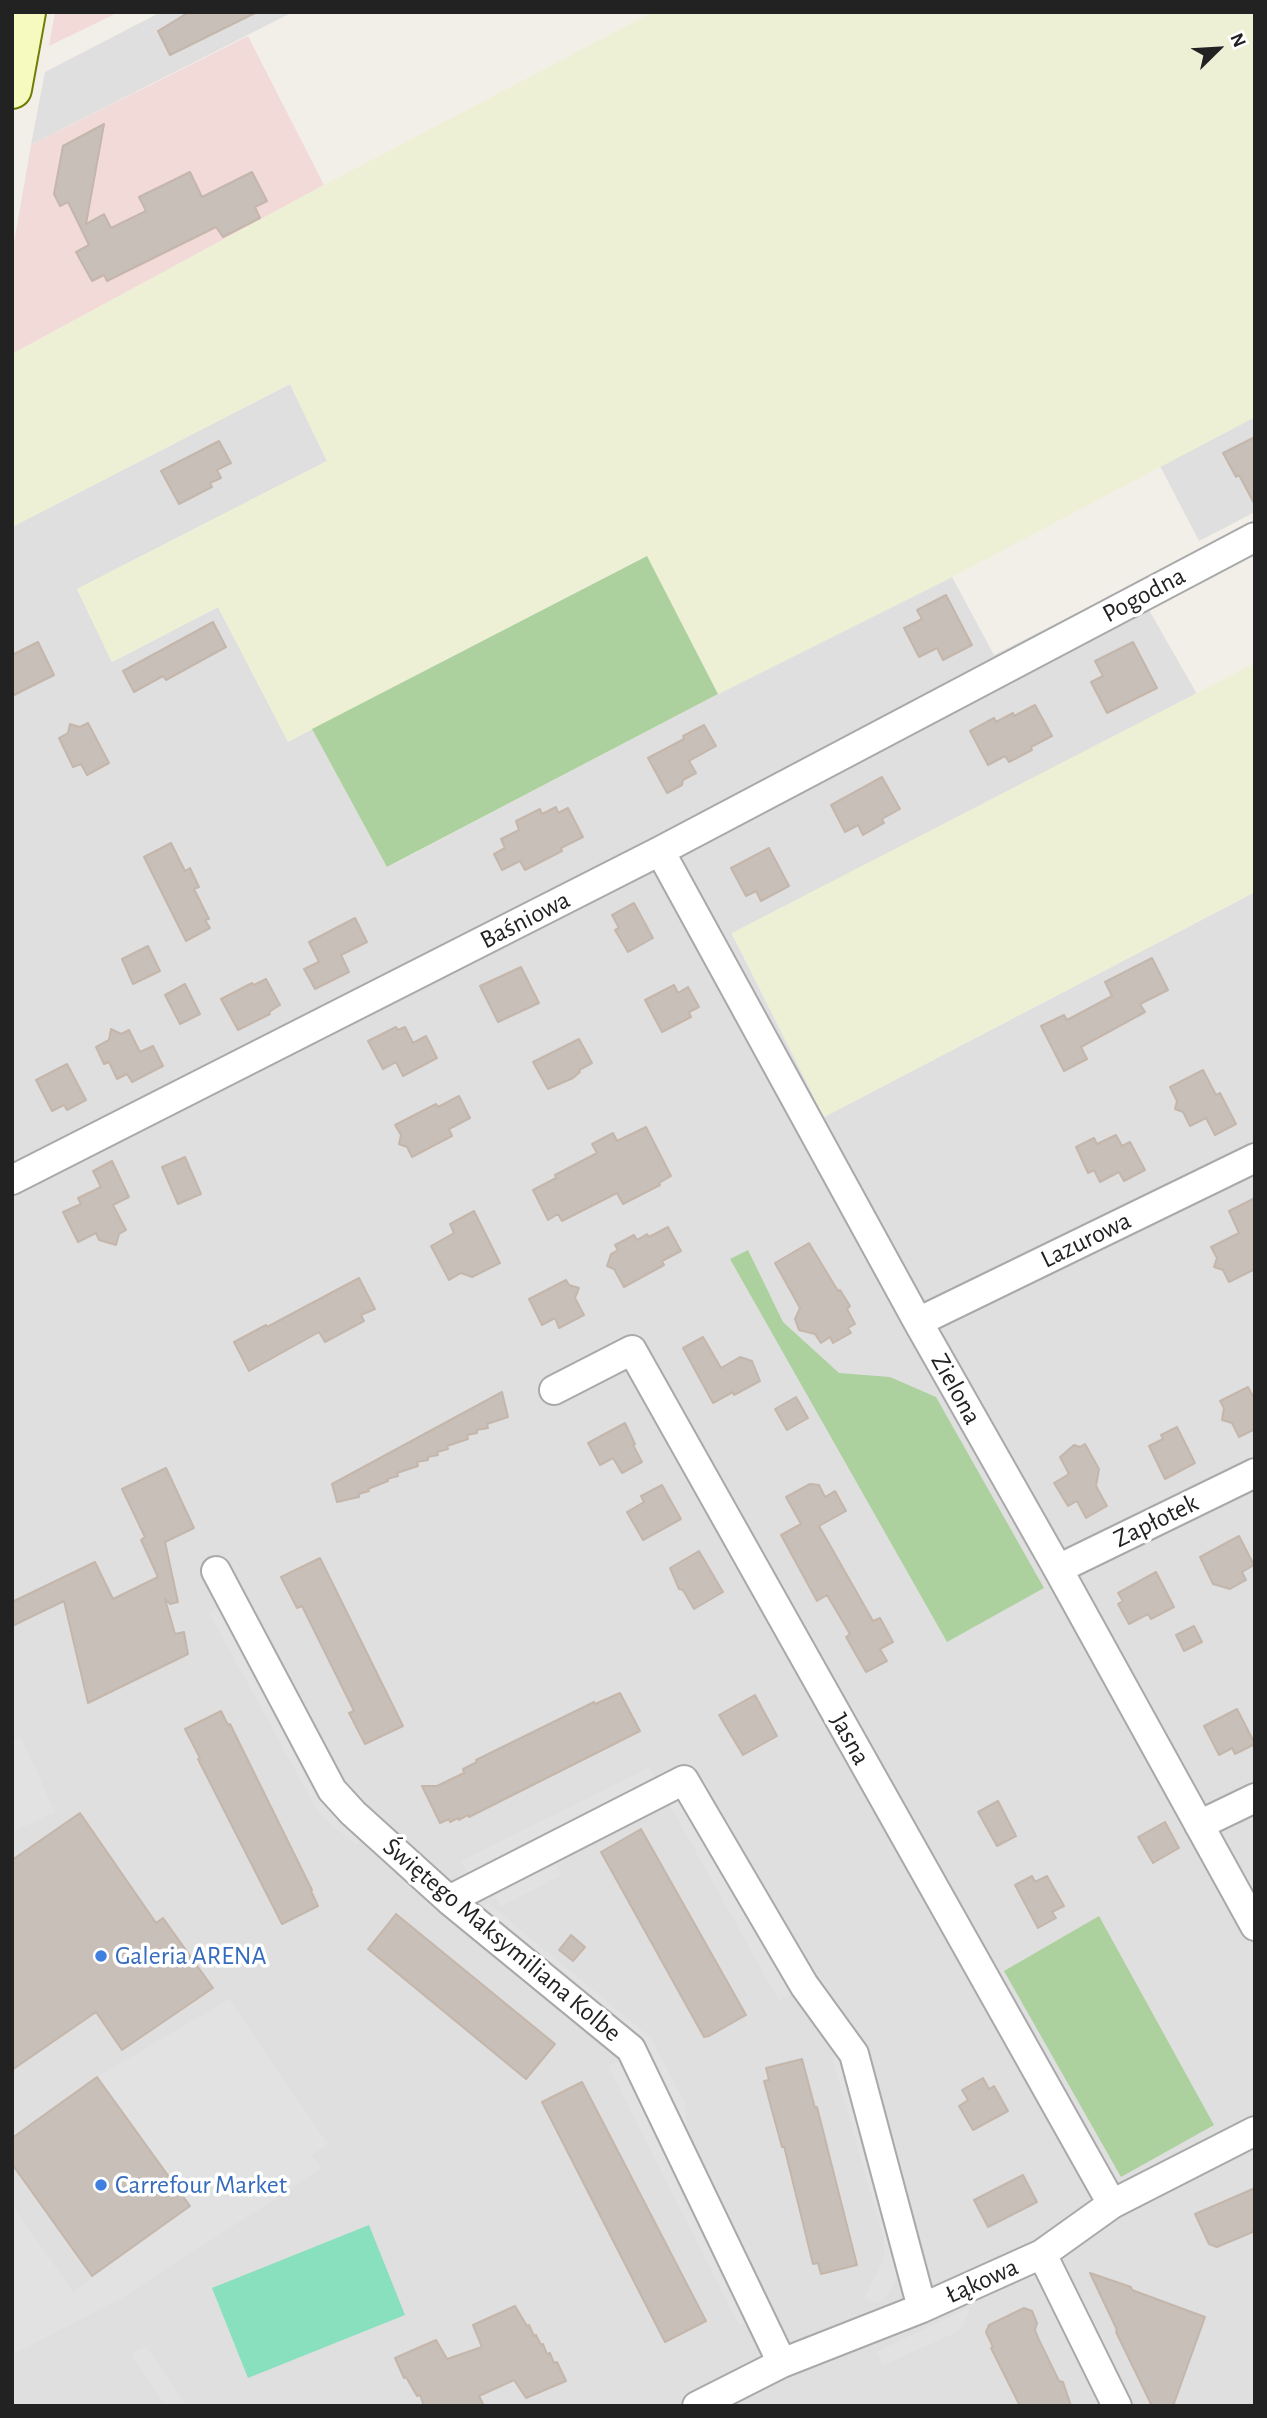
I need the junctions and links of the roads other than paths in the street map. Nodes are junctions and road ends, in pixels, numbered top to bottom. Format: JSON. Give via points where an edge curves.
{"nodes":[{"id":1,"x":26,"y":12,"type":"edge"},
{"id":2,"x":12,"y":89,"type":"edge"},
{"id":3,"x":1255,"y":537,"type":"edge"},
{"id":4,"x":1034,"y":652,"type":"joint"},
{"id":5,"x":660,"y":851,"type":"junction"},
{"id":6,"x":1255,"y":1158,"type":"edge"},
{"id":7,"x":12,"y":1180,"type":"edge"},
{"id":8,"x":918,"y":1322,"type":"junction"},
{"id":9,"x":554,"y":1390,"type":"dead end"},
{"id":10,"x":1255,"y":1473,"type":"edge"},
{"id":11,"x":1058,"y":1569,"type":"junction"},
{"id":12,"x":216,"y":1571,"type":"dead end"},
{"id":13,"x":1255,"y":1798,"type":"edge"},
{"id":14,"x":1199,"y":1825,"type":"junction"},
{"id":15,"x":449,"y":1900,"type":"junction"},
{"id":16,"x":1255,"y":1926,"type":"edge"},
{"id":17,"x":1255,"y":2131,"type":"edge"},
{"id":18,"x":1112,"y":2204,"type":"junction"},
{"id":19,"x":1042,"y":2254,"type":"junction"},
{"id":20,"x":922,"y":2308,"type":"junction"},
{"id":21,"x":782,"y":2363,"type":"junction"},
{"id":22,"x":697,"y":2406,"type":"edge"},
{"id":23,"x":1116,"y":2406,"type":"edge"}],
"edges":[{"from":1,"to":2,"type":"street"},
{"from":3,"to":4,"type":"street","name":"Pogodna"},
{"from":4,"to":5,"type":"street","name":"Baśniowa"},
{"from":5,"to":7,"type":"street","name":"Baśniowa"},
{"from":5,"to":8,"type":"street","name":"Zielona"},
{"from":6,"to":8,"type":"street","name":"Lazurowa"},
{"from":8,"to":11,"type":"street","name":"Zielona"},
{"from":9,"to":18,"type":"street","name":"Jasna","via":[[632,1350]]},
{"from":10,"to":11,"type":"street","name":"Zapłotek"},
{"from":11,"to":14,"type":"street","name":"Zielona"},
{"from":12,"to":15,"type":"street","name":"Świętego Maksymiliana Kolbe","via":[[332,1790]]},
{"from":13,"to":14,"type":"street"},
{"from":14,"to":16,"type":"street","name":"Zielona"},
{"from":15,"to":20,"type":"street","via":[[684,1780],[804,1985],[854,2054]]},
{"from":15,"to":21,"type":"street","name":"Świętego Maksymiliana Kolbe","via":[[631,2049]]},
{"from":17,"to":18,"type":"street","name":"Łąkowa"},
{"from":18,"to":19,"type":"street","name":"Łąkowa"},
{"from":19,"to":20,"type":"street","name":"Łąkowa"},
{"from":19,"to":23,"type":"street"},
{"from":20,"to":21,"type":"street","name":"Łąkowa"},
{"from":21,"to":22,"type":"street","name":"Łąkowa"}]}
